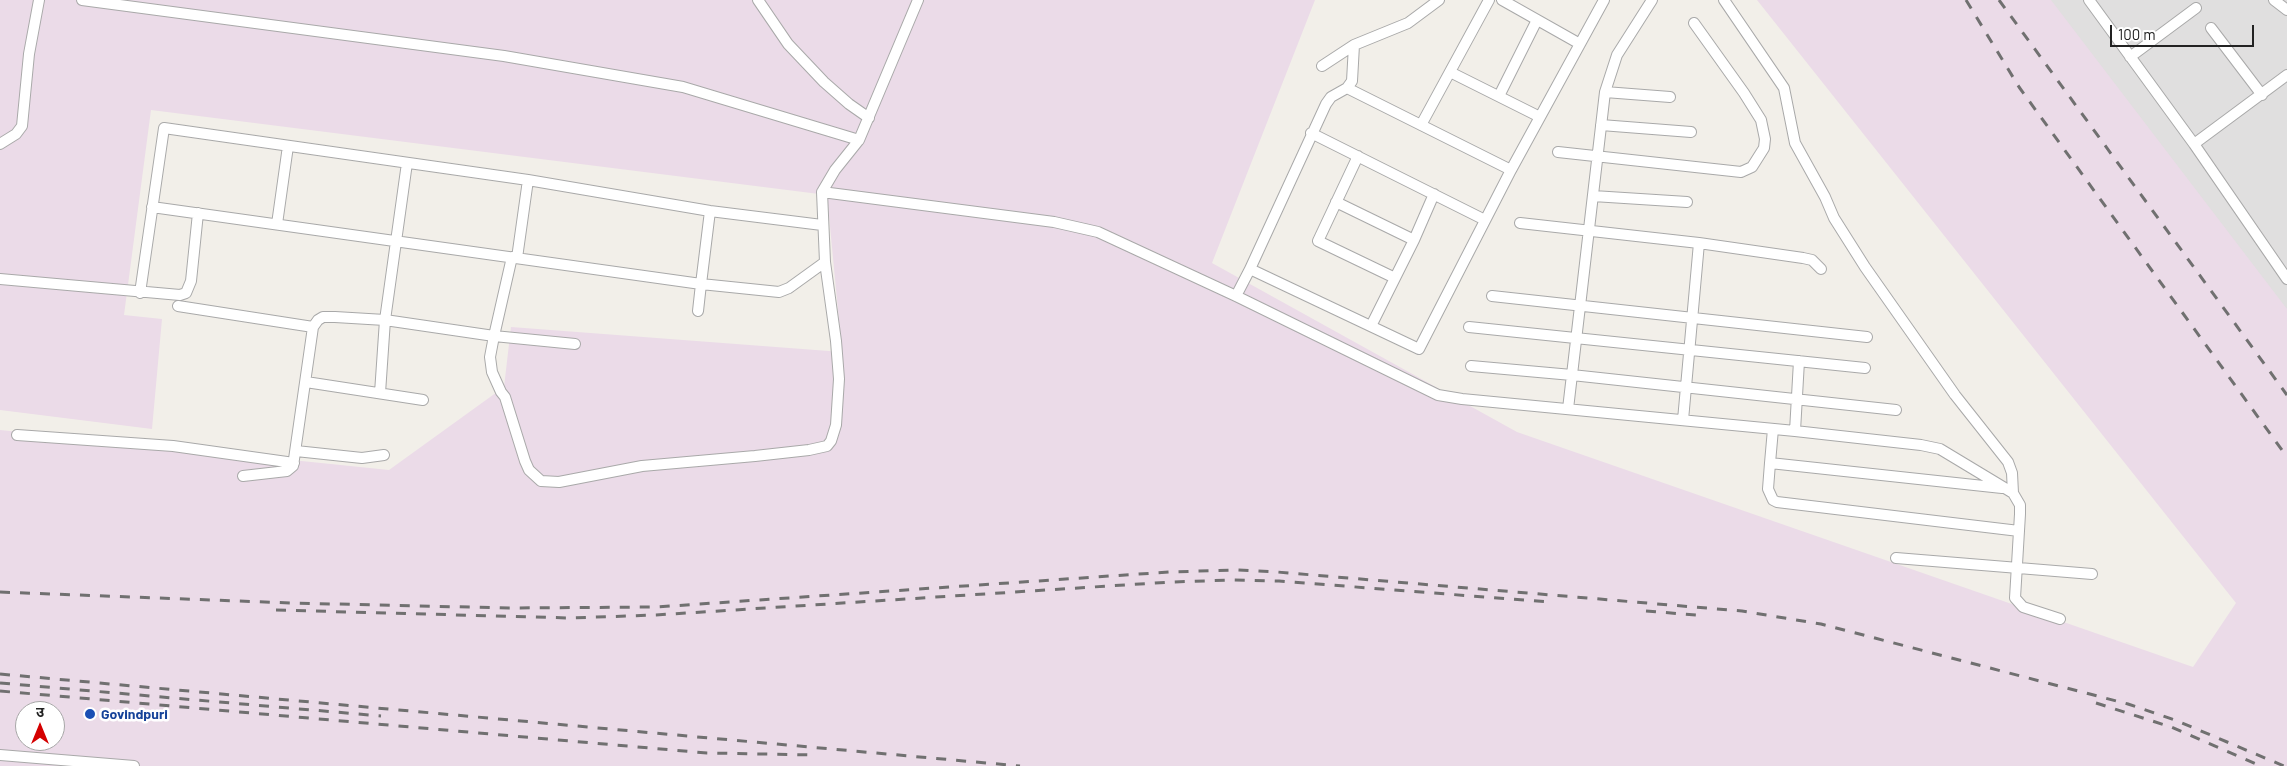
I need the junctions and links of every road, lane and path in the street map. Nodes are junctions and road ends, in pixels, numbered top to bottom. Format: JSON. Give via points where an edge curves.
{"nodes":[{"id":1,"x":39,"y":0,"type":"edge"},
{"id":2,"x":82,"y":0,"type":"edge"},
{"id":3,"x":758,"y":0,"type":"edge"},
{"id":4,"x":918,"y":0,"type":"edge"},
{"id":5,"x":1439,"y":0,"type":"edge"},
{"id":6,"x":1489,"y":0,"type":"edge"},
{"id":7,"x":1502,"y":0,"type":"edge"},
{"id":8,"x":1604,"y":0,"type":"edge"},
{"id":9,"x":1652,"y":0,"type":"edge"},
{"id":10,"x":1724,"y":0,"type":"edge"},
{"id":11,"x":2089,"y":0,"type":"edge"},
{"id":12,"x":2274,"y":0,"type":"edge"},
{"id":13,"x":2196,"y":8,"type":"dead end"},
{"id":14,"x":2287,"y":10,"type":"edge"},
{"id":15,"x":1538,"y":20,"type":"junction"},
{"id":16,"x":1694,"y":24,"type":"dead end"},
{"id":17,"x":2212,"y":28,"type":"dead end"},
{"id":18,"x":1580,"y":44,"type":"junction"},
{"id":19,"x":1354,"y":45,"type":"junction"},
{"id":20,"x":2130,"y":57,"type":"junction"},
{"id":21,"x":1322,"y":66,"type":"dead end"},
{"id":22,"x":1450,"y":72,"type":"junction"},
{"id":23,"x":2287,"y":74,"type":"edge"},
{"id":24,"x":1347,"y":88,"type":"junction"},
{"id":25,"x":1605,"y":92,"type":"junction"},
{"id":26,"x":2262,"y":95,"type":"junction"},
{"id":27,"x":1499,"y":96,"type":"junction"},
{"id":28,"x":1670,"y":97,"type":"dead end"},
{"id":29,"x":869,"y":118,"type":"junction"},
{"id":30,"x":1540,"y":118,"type":"junction"},
{"id":31,"x":1421,"y":125,"type":"junction"},
{"id":32,"x":1601,"y":126,"type":"junction"},
{"id":33,"x":1691,"y":132,"type":"dead end"},
{"id":34,"x":1311,"y":133,"type":"junction"},
{"id":35,"x":859,"y":140,"type":"junction"},
{"id":36,"x":0,"y":144,"type":"edge"},
{"id":37,"x":2194,"y":144,"type":"junction"},
{"id":38,"x":288,"y":146,"type":"junction"},
{"id":39,"x":1558,"y":152,"type":"dead end"},
{"id":40,"x":1358,"y":156,"type":"junction"},
{"id":41,"x":1597,"y":157,"type":"junction"},
{"id":42,"x":407,"y":163,"type":"junction"},
{"id":43,"x":1511,"y":170,"type":"junction"},
{"id":44,"x":528,"y":180,"type":"junction"},
{"id":45,"x":822,"y":192,"type":"junction"},
{"id":46,"x":1434,"y":194,"type":"junction"},
{"id":47,"x":1593,"y":196,"type":"junction"},
{"id":48,"x":1336,"y":202,"type":"junction"},
{"id":49,"x":1687,"y":202,"type":"dead end"},
{"id":50,"x":152,"y":207,"type":"junction"},
{"id":51,"x":710,"y":211,"type":"junction"},
{"id":52,"x":198,"y":213,"type":"junction"},
{"id":53,"x":1485,"y":220,"type":"junction"},
{"id":54,"x":1520,"y":223,"type":"dead end"},
{"id":55,"x":277,"y":224,"type":"junction"},
{"id":56,"x":822,"y":224,"type":"junction"},
{"id":57,"x":1589,"y":230,"type":"junction"},
{"id":58,"x":396,"y":240,"type":"junction"},
{"id":59,"x":1414,"y":240,"type":"junction"},
{"id":60,"x":1699,"y":243,"type":"junction"},
{"id":61,"x":514,"y":258,"type":"junction"},
{"id":62,"x":825,"y":262,"type":"junction"},
{"id":63,"x":1250,"y":269,"type":"junction"},
{"id":64,"x":1821,"y":269,"type":"dead end"},
{"id":65,"x":1394,"y":278,"type":"junction"},
{"id":66,"x":0,"y":279,"type":"edge"},
{"id":67,"x":2287,"y":279,"type":"edge"},
{"id":68,"x":701,"y":284,"type":"junction"},
{"id":69,"x":140,"y":293,"type":"junction"},
{"id":70,"x":1236,"y":296,"type":"junction"},
{"id":71,"x":1492,"y":296,"type":"dead end"},
{"id":72,"x":1580,"y":305,"type":"junction"},
{"id":73,"x":178,"y":306,"type":"dead end"},
{"id":74,"x":698,"y":311,"type":"dead end"},
{"id":75,"x":1691,"y":318,"type":"junction"},
{"id":76,"x":385,"y":320,"type":"junction"},
{"id":77,"x":1370,"y":326,"type":"junction"},
{"id":78,"x":1469,"y":326,"type":"dead end"},
{"id":79,"x":313,"y":327,"type":"junction"},
{"id":80,"x":494,"y":336,"type":"junction"},
{"id":81,"x":1867,"y":337,"type":"dead end"},
{"id":82,"x":1576,"y":338,"type":"junction"},
{"id":83,"x":575,"y":344,"type":"dead end"},
{"id":84,"x":1688,"y":349,"type":"junction"},
{"id":85,"x":1800,"y":361,"type":"junction"},
{"id":86,"x":1471,"y":366,"type":"dead end"},
{"id":87,"x":1865,"y":368,"type":"dead end"},
{"id":88,"x":1572,"y":375,"type":"junction"},
{"id":89,"x":306,"y":382,"type":"junction"},
{"id":90,"x":1685,"y":388,"type":"junction"},
{"id":91,"x":380,"y":393,"type":"junction"},
{"id":92,"x":1797,"y":399,"type":"junction"},
{"id":93,"x":423,"y":400,"type":"dead end"},
{"id":94,"x":1568,"y":409,"type":"junction"},
{"id":95,"x":1896,"y":410,"type":"dead end"},
{"id":96,"x":1683,"y":420,"type":"junction"},
{"id":97,"x":1773,"y":429,"type":"junction"},
{"id":98,"x":1795,"y":431,"type":"junction"},
{"id":99,"x":16,"y":435,"type":"dead end"},
{"id":100,"x":296,"y":451,"type":"junction"},
{"id":101,"x":384,"y":454,"type":"dead end"},
{"id":102,"x":294,"y":462,"type":"junction"},
{"id":103,"x":1770,"y":463,"type":"junction"},
{"id":104,"x":243,"y":476,"type":"dead end"},
{"id":105,"x":2010,"y":491,"type":"junction"},
{"id":106,"x":2019,"y":531,"type":"junction"},
{"id":107,"x":1896,"y":558,"type":"dead end"},
{"id":108,"x":2016,"y":569,"type":"junction"},
{"id":109,"x":2092,"y":574,"type":"dead end"},
{"id":110,"x":2060,"y":619,"type":"dead end"},
{"id":111,"x":0,"y":755,"type":"edge"},
{"id":112,"x":134,"y":766,"type":"edge"}],
"edges":[{"from":1,"to":36,"type":"street","via":[[29,54],[22,126]]},
{"from":2,"to":35,"type":"street","via":[[504,56],[683,87]]},
{"from":3,"to":29,"type":"street","via":[[788,44],[824,82]]},
{"from":4,"to":29,"type":"street"},
{"from":5,"to":19,"type":"street","via":[[1408,23]]},
{"from":6,"to":22,"type":"street"},
{"from":7,"to":15,"type":"street"},
{"from":8,"to":18,"type":"street"},
{"from":9,"to":25,"type":"street","via":[[1617,55]]},
{"from":10,"to":105,"type":"street","via":[[1784,88],[1795,142],[1834,218],[1955,395],[2008,462]]},
{"from":11,"to":20,"type":"street"},
{"from":12,"to":14,"type":"street"},
{"from":13,"to":20,"type":"street"},
{"from":15,"to":18,"type":"street"},
{"from":15,"to":27,"type":"street"},
{"from":16,"to":41,"type":"street","via":[[1761,120],[1764,148],[1752,167],[1741,172]]},
{"from":17,"to":26,"type":"street"},
{"from":18,"to":30,"type":"street"},
{"from":19,"to":21,"type":"street"},
{"from":19,"to":24,"type":"street","via":[[1353,78]]},
{"from":20,"to":37,"type":"street"},
{"from":22,"to":27,"type":"street"},
{"from":22,"to":31,"type":"street"},
{"from":23,"to":26,"type":"street"},
{"from":24,"to":31,"type":"street"},
{"from":24,"to":34,"type":"street","via":[[1331,96]]},
{"from":25,"to":28,"type":"street"},
{"from":25,"to":32,"type":"street"},
{"from":26,"to":37,"type":"street"},
{"from":27,"to":30,"type":"street"},
{"from":29,"to":35,"type":"street"},
{"from":30,"to":43,"type":"street"},
{"from":31,"to":43,"type":"street"},
{"from":32,"to":33,"type":"street"},
{"from":32,"to":41,"type":"street"},
{"from":34,"to":40,"type":"street"},
{"from":34,"to":63,"type":"street"},
{"from":35,"to":45,"type":"street"},
{"from":37,"to":67,"type":"street"},
{"from":38,"to":42,"type":"street"},
{"from":38,"to":50,"type":"street","via":[[164,128]]},
{"from":38,"to":55,"type":"street"},
{"from":39,"to":41,"type":"street"},
{"from":40,"to":46,"type":"street"},
{"from":40,"to":48,"type":"street"},
{"from":41,"to":47,"type":"street"},
{"from":42,"to":44,"type":"street"},
{"from":42,"to":58,"type":"street"},
{"from":43,"to":53,"type":"street"},
{"from":44,"to":51,"type":"street"},
{"from":44,"to":61,"type":"street"},
{"from":45,"to":56,"type":"street"},
{"from":45,"to":70,"type":"street","via":[[1081,227]]},
{"from":46,"to":53,"type":"street"},
{"from":46,"to":59,"type":"street"},
{"from":47,"to":49,"type":"street"},
{"from":47,"to":57,"type":"street"},
{"from":48,"to":59,"type":"street"},
{"from":48,"to":65,"type":"street","via":[[1318,241]]},
{"from":50,"to":52,"type":"street"},
{"from":50,"to":69,"type":"street"},
{"from":51,"to":56,"type":"street"},
{"from":51,"to":68,"type":"street"},
{"from":52,"to":55,"type":"street"},
{"from":52,"to":69,"type":"street","via":[[186,293],[175,296]]},
{"from":53,"to":77,"type":"street","via":[[1419,349]]},
{"from":54,"to":57,"type":"street"},
{"from":55,"to":58,"type":"street"},
{"from":56,"to":62,"type":"street"},
{"from":57,"to":60,"type":"street"},
{"from":57,"to":72,"type":"street"},
{"from":58,"to":61,"type":"street"},
{"from":58,"to":76,"type":"street"},
{"from":59,"to":65,"type":"street"},
{"from":60,"to":64,"type":"street","via":[[1803,258],[1812,260]]},
{"from":60,"to":75,"type":"street"},
{"from":61,"to":68,"type":"street"},
{"from":61,"to":80,"type":"street"},
{"from":62,"to":68,"type":"street","via":[[779,292]]},
{"from":62,"to":80,"type":"street","via":[[836,341],[839,397],[834,434],[827,446],[820,449],[642,466],[559,482],[542,480],[529,470],[524,461],[505,397],[492,372],[490,357]]},
{"from":63,"to":70,"type":"street"},
{"from":63,"to":77,"type":"street"},
{"from":65,"to":77,"type":"street"},
{"from":66,"to":69,"type":"street"},
{"from":68,"to":74,"type":"street"},
{"from":70,"to":94,"type":"street","via":[[1438,395]]},
{"from":71,"to":72,"type":"street"},
{"from":72,"to":75,"type":"street"},
{"from":72,"to":82,"type":"street"},
{"from":73,"to":79,"type":"street"},
{"from":75,"to":81,"type":"street"},
{"from":75,"to":84,"type":"street"},
{"from":76,"to":79,"type":"street","via":[[323,317]]},
{"from":76,"to":80,"type":"street"},
{"from":76,"to":91,"type":"street"},
{"from":78,"to":82,"type":"street"},
{"from":79,"to":89,"type":"street"},
{"from":80,"to":83,"type":"street"},
{"from":82,"to":84,"type":"street"},
{"from":82,"to":88,"type":"street"},
{"from":84,"to":85,"type":"street"},
{"from":84,"to":90,"type":"street"},
{"from":85,"to":87,"type":"street"},
{"from":85,"to":92,"type":"street"},
{"from":86,"to":88,"type":"street"},
{"from":88,"to":90,"type":"street"},
{"from":88,"to":94,"type":"street"},
{"from":89,"to":91,"type":"street"},
{"from":89,"to":100,"type":"street"},
{"from":90,"to":92,"type":"street"},
{"from":90,"to":96,"type":"street"},
{"from":91,"to":93,"type":"street"},
{"from":92,"to":95,"type":"street"},
{"from":92,"to":98,"type":"street"},
{"from":94,"to":96,"type":"street"},
{"from":96,"to":97,"type":"street"},
{"from":97,"to":98,"type":"street"},
{"from":97,"to":103,"type":"street"},
{"from":98,"to":105,"type":"street","via":[[1940,449]]},
{"from":99,"to":102,"type":"street","via":[[158,444]]},
{"from":100,"to":101,"type":"street","via":[[362,458]]},
{"from":100,"to":102,"type":"street"},
{"from":102,"to":104,"type":"street","via":[[287,471]]},
{"from":103,"to":105,"type":"street"},
{"from":103,"to":106,"type":"street","via":[[1768,489],[1777,502]]},
{"from":105,"to":106,"type":"street","via":[[2020,506]]},
{"from":106,"to":108,"type":"street"},
{"from":107,"to":108,"type":"street"},
{"from":108,"to":109,"type":"street"},
{"from":108,"to":110,"type":"street","via":[[2018,602],[2023,607]]},
{"from":111,"to":112,"type":"street"}]}
